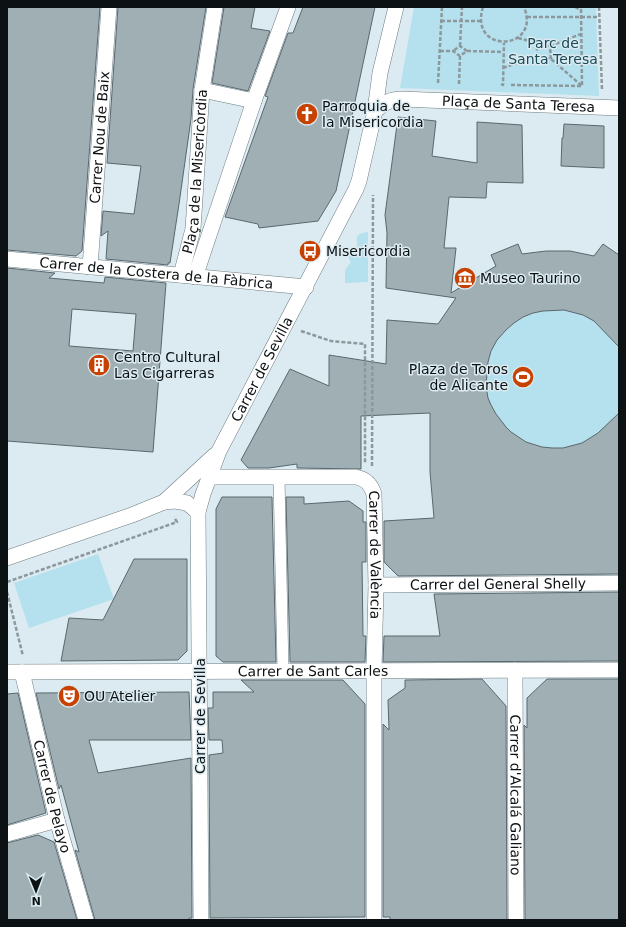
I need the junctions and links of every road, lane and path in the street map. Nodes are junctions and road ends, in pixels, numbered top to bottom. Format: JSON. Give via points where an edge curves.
{"nodes":[{"id":1,"x":109,"y":7,"type":"edge"},
{"id":2,"x":215,"y":7,"type":"edge"},
{"id":3,"x":288,"y":7,"type":"edge"},
{"id":4,"x":396,"y":7,"type":"edge"},
{"id":5,"x":442,"y":7,"type":"edge"},
{"id":6,"x":462,"y":7,"type":"edge"},
{"id":7,"x":483,"y":7,"type":"edge"},
{"id":8,"x":524,"y":7,"type":"edge"},
{"id":9,"x":575,"y":7,"type":"edge"},
{"id":10,"x":599,"y":7,"type":"edge"},
{"id":11,"x":581,"y":9,"type":"edge"},
{"id":12,"x":527,"y":17,"type":"junction"},
{"id":13,"x":582,"y":17,"type":"junction"},
{"id":14,"x":599,"y":17,"type":"junction"},
{"id":15,"x":441,"y":21,"type":"junction"},
{"id":16,"x":462,"y":21,"type":"junction"},
{"id":17,"x":481,"y":21,"type":"junction"},
{"id":18,"x":581,"y":34,"type":"junction"},
{"id":19,"x":518,"y":38,"type":"junction"},
{"id":20,"x":504,"y":43,"type":"junction"},
{"id":21,"x":537,"y":43,"type":"junction"},
{"id":22,"x":460,"y":46,"type":"junction"},
{"id":23,"x":550,"y":46,"type":"junction"},
{"id":24,"x":440,"y":51,"type":"junction"},
{"id":25,"x":453,"y":51,"type":"junction"},
{"id":26,"x":467,"y":51,"type":"junction"},
{"id":27,"x":503,"y":52,"type":"junction"},
{"id":28,"x":460,"y":56,"type":"junction"},
{"id":29,"x":537,"y":56,"type":"junction"},
{"id":30,"x":550,"y":59,"type":"junction"},
{"id":31,"x":503,"y":68,"type":"junction"},
{"id":32,"x":380,"y":73,"type":"junction"},
{"id":33,"x":445,"y":83,"type":"dead end"},
{"id":34,"x":452,"y":84,"type":"dead end"},
{"id":35,"x":459,"y":84,"type":"junction"},
{"id":36,"x":466,"y":84,"type":"dead end"},
{"id":37,"x":496,"y":84,"type":"dead end"},
{"id":38,"x":503,"y":84,"type":"junction"},
{"id":39,"x":582,"y":86,"type":"junction"},
{"id":40,"x":202,"y":90,"type":"junction"},
{"id":41,"x":393,"y":99,"type":"junction"},
{"id":42,"x":254,"y":101,"type":"junction"},
{"id":43,"x":600,"y":107,"type":"junction"},
{"id":44,"x":619,"y":108,"type":"edge"},
{"id":45,"x":375,"y":111,"type":"junction"},
{"id":46,"x":373,"y":190,"type":"dead end"},
{"id":47,"x":7,"y":259,"type":"edge"},
{"id":48,"x":90,"y":267,"type":"junction"},
{"id":49,"x":188,"y":276,"type":"junction"},
{"id":50,"x":306,"y":287,"type":"junction"},
{"id":51,"x":298,"y":330,"type":"dead end"},
{"id":52,"x":219,"y":451,"type":"junction"},
{"id":53,"x":365,"y":465,"type":"dead end"},
{"id":54,"x":209,"y":477,"type":"junction"},
{"id":55,"x":279,"y":477,"type":"junction"},
{"id":56,"x":369,"y":483,"type":"junction"},
{"id":57,"x":164,"y":502,"type":"junction"},
{"id":58,"x":198,"y":512,"type":"junction"},
{"id":59,"x":7,"y":558,"type":"edge"},
{"id":60,"x":7,"y":582,"type":"edge"},
{"id":61,"x":619,"y":583,"type":"edge"},
{"id":62,"x":376,"y":585,"type":"junction"},
{"id":63,"x":7,"y":592,"type":"edge"},
{"id":64,"x":515,"y":670,"type":"junction"},
{"id":65,"x":619,"y":670,"type":"edge"},
{"id":66,"x":200,"y":671,"type":"junction"},
{"id":67,"x":284,"y":671,"type":"junction"},
{"id":68,"x":374,"y":671,"type":"junction"},
{"id":69,"x":7,"y":672,"type":"edge"},
{"id":70,"x":22,"y":672,"type":"junction"},
{"id":71,"x":38,"y":672,"type":"junction"},
{"id":72,"x":57,"y":820,"type":"junction"},
{"id":73,"x":7,"y":834,"type":"edge"},
{"id":74,"x":86,"y":920,"type":"edge"},
{"id":75,"x":201,"y":920,"type":"edge"},
{"id":76,"x":374,"y":920,"type":"edge"},
{"id":77,"x":516,"y":920,"type":"edge"}],
"edges":[{"from":1,"to":48,"type":"street","name":"Carrer Nou de Baix"},
{"from":2,"to":40,"type":"street"},
{"from":3,"to":42,"type":"street"},
{"from":4,"to":32,"type":"street"},
{"from":5,"to":15,"type":"path"},
{"from":6,"to":16,"type":"path"},
{"from":7,"to":17,"type":"path"},
{"from":8,"to":12,"type":"path"},
{"from":9,"to":11,"type":"path"},
{"from":10,"to":14,"type":"path"},
{"from":11,"to":13,"type":"path"},
{"from":12,"to":13,"type":"path"},
{"from":12,"to":19,"type":"path","via":[[526,27]]},
{"from":13,"to":14,"type":"path"},
{"from":13,"to":18,"type":"path"},
{"from":14,"to":43,"type":"path","via":[[602,93]]},
{"from":15,"to":16,"type":"path"},
{"from":15,"to":24,"type":"path"},
{"from":16,"to":17,"type":"path"},
{"from":16,"to":22,"type":"path"},
{"from":17,"to":20,"type":"path","via":[[486,35]]},
{"from":18,"to":23,"type":"path"},
{"from":18,"to":39,"type":"path"},
{"from":19,"to":20,"type":"path"},
{"from":19,"to":21,"type":"path"},
{"from":20,"to":27,"type":"path"},
{"from":21,"to":23,"type":"path"},
{"from":21,"to":29,"type":"path"},
{"from":22,"to":25,"type":"path"},
{"from":22,"to":26,"type":"path"},
{"from":23,"to":30,"type":"path"},
{"from":24,"to":25,"type":"path"},
{"from":24,"to":33,"type":"path","via":[[438,83]]},
{"from":25,"to":28,"type":"path"},
{"from":26,"to":27,"type":"path"},
{"from":26,"to":28,"type":"path"},
{"from":27,"to":31,"type":"path"},
{"from":28,"to":35,"type":"path"},
{"from":29,"to":30,"type":"path"},
{"from":29,"to":31,"type":"path"},
{"from":30,"to":39,"type":"path"},
{"from":31,"to":38,"type":"path"},
{"from":32,"to":41,"type":"street","via":[[382,86]]},
{"from":32,"to":45,"type":"street"},
{"from":34,"to":35,"type":"path"},
{"from":35,"to":36,"type":"path"},
{"from":37,"to":38,"type":"path"},
{"from":38,"to":39,"type":"path"},
{"from":40,"to":42,"type":"street","name":"Plaça de la Misericòrdia"},
{"from":40,"to":49,"type":"street","name":"Plaça de la Misericòrdia"},
{"from":41,"to":43,"type":"street","name":"Plaça de Santa Teresa"},
{"from":41,"to":45,"type":"street"},
{"from":42,"to":49,"type":"street","name":"Plaça de la Misericòrdia"},
{"from":43,"to":44,"type":"street","name":"Plaça de Santa Teresa"},
{"from":45,"to":50,"type":"street","name":"Carrer de Sevilla","via":[[356,189]]},
{"from":46,"to":56,"type":"path","name":"Carrer de València","via":[[372,478]]},
{"from":47,"to":48,"type":"street","name":"Carrer de la Costera de la Fàbrica"},
{"from":48,"to":49,"type":"street","name":"Carrer de la Costera de la Fàbrica"},
{"from":49,"to":50,"type":"street","name":"Carrer de la Costera de la Fàbrica"},
{"from":50,"to":52,"type":"street","name":"Carrer de Sevilla"},
{"from":51,"to":53,"type":"path","via":[[331,341],[365,344]]},
{"from":52,"to":54,"type":"street","name":"Carrer de Sevilla"},
{"from":52,"to":57,"type":"street","name":"Carrer de Sevilla"},
{"from":54,"to":55,"type":"street"},
{"from":54,"to":58,"type":"street","name":"Carrer de Sevilla"},
{"from":55,"to":56,"type":"street","via":[[356,477]]},
{"from":55,"to":67,"type":"street"},
{"from":56,"to":62,"type":"street","name":"Carrer de València","via":[[374,494]]},
{"from":57,"to":58,"type":"street","via":[[188,503]]},
{"from":57,"to":59,"type":"street"},
{"from":57,"to":60,"type":"path","via":[[177,522]]},
{"from":58,"to":66,"type":"street","name":"Carrer de Sevilla"},
{"from":61,"to":62,"type":"street","name":"Carrer del General Shelly"},
{"from":62,"to":68,"type":"street","name":"Carrer de València"},
{"from":63,"to":71,"type":"path","via":[[25,664],[38,663]]},
{"from":64,"to":65,"type":"street","name":"Carrer de Sant Carles"},
{"from":64,"to":68,"type":"street","name":"Carrer de Sant Carles"},
{"from":64,"to":77,"type":"street","name":"Carrer d'Alcalá Galiano"},
{"from":66,"to":67,"type":"street","name":"Carrer de Sant Carles"},
{"from":66,"to":71,"type":"street","name":"Carrer de Sant Carles"},
{"from":66,"to":75,"type":"street","name":"Carrer de Sevilla"},
{"from":67,"to":68,"type":"street","name":"Carrer de Sant Carles"},
{"from":68,"to":76,"type":"street","name":"Carrer de València"},
{"from":69,"to":70,"type":"street","name":"Carrer de Sant Carles"},
{"from":70,"to":71,"type":"street","name":"Carrer de Sant Carles"},
{"from":70,"to":72,"type":"street","name":"Carrer de Pelayo"},
{"from":72,"to":73,"type":"street"},
{"from":72,"to":74,"type":"street","name":"Carrer de Pelayo"}]}
